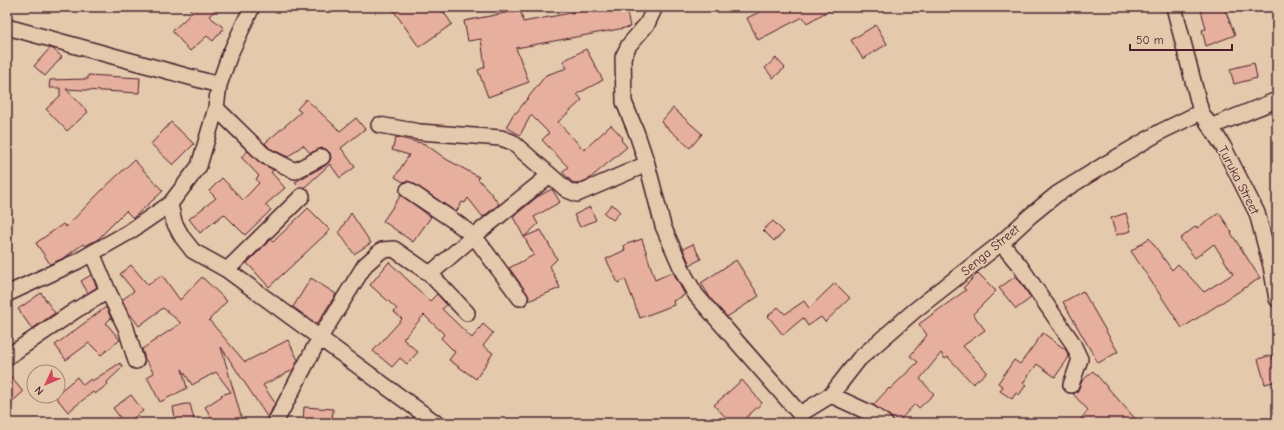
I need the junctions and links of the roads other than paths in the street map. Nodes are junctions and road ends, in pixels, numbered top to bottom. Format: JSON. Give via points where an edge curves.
{"nodes":[{"id":1,"x":252,"y":7,"type":"edge"},
{"id":2,"x":655,"y":7,"type":"edge"},
{"id":3,"x":1174,"y":7,"type":"edge"},
{"id":4,"x":7,"y":27,"type":"edge"},
{"id":5,"x":219,"y":85,"type":"junction"},
{"id":6,"x":1277,"y":100,"type":"edge"},
{"id":7,"x":216,"y":108,"type":"junction"},
{"id":8,"x":1201,"y":112,"type":"junction"},
{"id":9,"x":379,"y":125,"type":"dead end"},
{"id":10,"x":1210,"y":127,"type":"junction"},
{"id":11,"x":322,"y":157,"type":"dead end"},
{"id":12,"x":647,"y":164,"type":"junction"},
{"id":13,"x":550,"y":175,"type":"junction"},
{"id":14,"x":408,"y":190,"type":"dead end"},
{"id":15,"x":302,"y":196,"type":"dead end"},
{"id":16,"x":170,"y":204,"type":"junction"},
{"id":17,"x":474,"y":236,"type":"junction"},
{"id":18,"x":1001,"y":243,"type":"junction"},
{"id":19,"x":92,"y":253,"type":"junction"},
{"id":20,"x":226,"y":270,"type":"junction"},
{"id":21,"x":430,"y":274,"type":"junction"},
{"id":22,"x":108,"y":291,"type":"junction"},
{"id":23,"x":7,"y":294,"type":"edge"},
{"id":24,"x":520,"y":298,"type":"dead end"},
{"id":25,"x":1277,"y":299,"type":"edge"},
{"id":26,"x":467,"y":313,"type":"dead end"},
{"id":27,"x":319,"y":338,"type":"junction"},
{"id":28,"x":7,"y":357,"type":"edge"},
{"id":29,"x":136,"y":361,"type":"dead end"},
{"id":30,"x":1071,"y":385,"type":"dead end"},
{"id":31,"x":831,"y":395,"type":"junction"},
{"id":32,"x":799,"y":419,"type":"edge"},
{"id":33,"x":425,"y":420,"type":"edge"},
{"id":34,"x":275,"y":423,"type":"edge"},
{"id":35,"x":885,"y":423,"type":"edge"}],
"edges":[{"from":1,"to":5,"type":"street"},
{"from":2,"to":12,"type":"street","via":[[643,30],[626,50],[622,63],[624,102]]},
{"from":3,"to":8,"type":"street","name":"Turuka Street"},
{"from":4,"to":5,"type":"street"},
{"from":5,"to":7,"type":"street"},
{"from":6,"to":10,"type":"street"},
{"from":7,"to":11,"type":"street","via":[[264,155],[288,169],[295,172]]},
{"from":7,"to":16,"type":"street","via":[[199,166]]},
{"from":8,"to":10,"type":"street","name":"Turuka Street"},
{"from":8,"to":18,"type":"street","name":"Senga Street","via":[[1162,131],[1057,194]]},
{"from":9,"to":13,"type":"street","via":[[420,132],[501,138],[512,142]]},
{"from":10,"to":25,"type":"street","name":"Turuka Street","via":[[1223,146],[1257,214]]},
{"from":12,"to":13,"type":"street","via":[[577,194],[567,190]]},
{"from":12,"to":32,"type":"street","via":[[663,226],[696,295]]},
{"from":13,"to":17,"type":"street"},
{"from":14,"to":17,"type":"street"},
{"from":15,"to":20,"type":"street"},
{"from":16,"to":19,"type":"street"},
{"from":16,"to":20,"type":"street","via":[[174,222],[193,251]]},
{"from":17,"to":21,"type":"street"},
{"from":17,"to":24,"type":"street"},
{"from":18,"to":30,"type":"street","via":[[1020,266],[1072,342],[1080,359]]},
{"from":18,"to":31,"type":"street","name":"Senga Street","via":[[914,311],[859,359]]},
{"from":19,"to":22,"type":"street"},
{"from":19,"to":23,"type":"street"},
{"from":20,"to":27,"type":"street"},
{"from":21,"to":26,"type":"street"},
{"from":21,"to":27,"type":"street","via":[[394,249],[382,250],[365,266]]},
{"from":22,"to":28,"type":"street"},
{"from":22,"to":29,"type":"street","via":[[126,328]]},
{"from":27,"to":33,"type":"street"},
{"from":27,"to":34,"type":"street"},
{"from":31,"to":32,"type":"street","name":"Senga Street"},
{"from":31,"to":35,"type":"street"}]}
